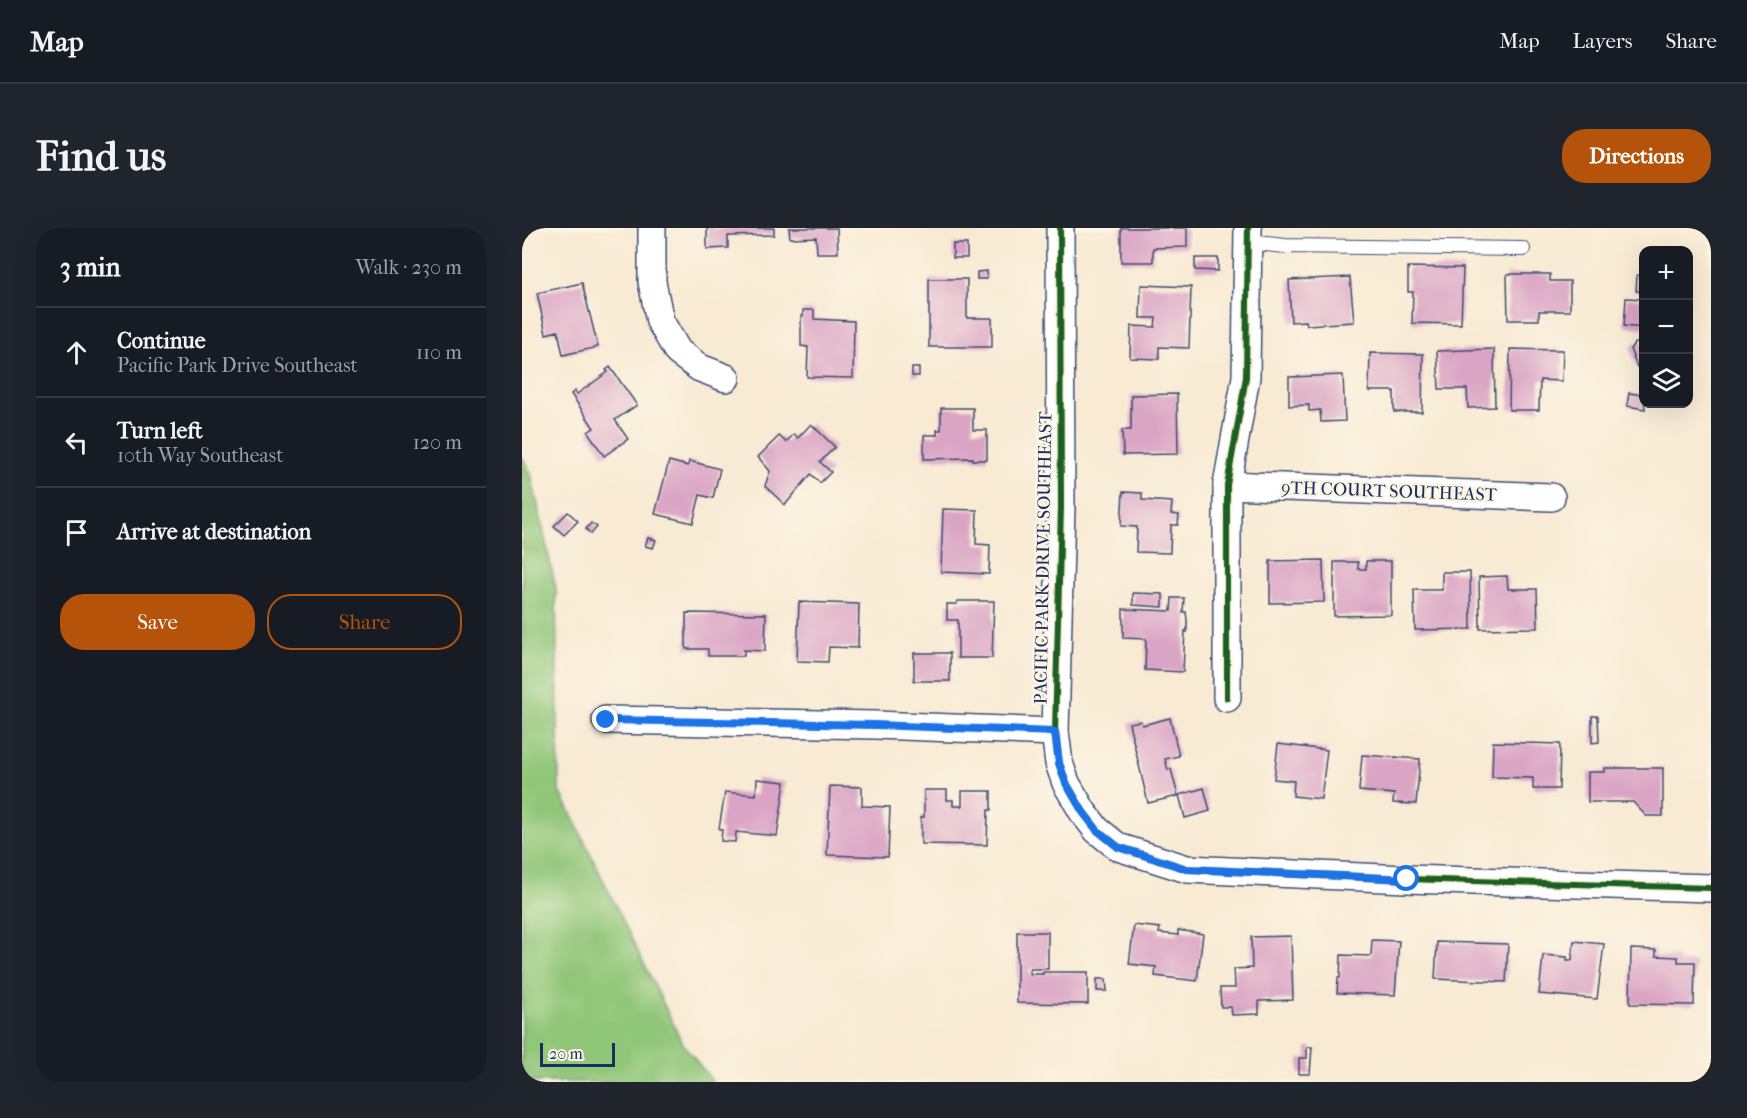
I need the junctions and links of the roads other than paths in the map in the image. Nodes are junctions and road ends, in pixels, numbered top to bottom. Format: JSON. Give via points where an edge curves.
{"nodes":[{"id":1,"x":651,"y":228,"type":"edge"},
{"id":2,"x":1060,"y":228,"type":"edge"},
{"id":3,"x":1248,"y":235,"type":"edge"},
{"id":4,"x":1523,"y":249,"type":"dead end"},
{"id":5,"x":726,"y":378,"type":"dead end"},
{"id":6,"x":1227,"y":485,"type":"junction"},
{"id":7,"x":1551,"y":497,"type":"dead end"},
{"id":8,"x":1227,"y":698,"type":"dead end"},
{"id":9,"x":606,"y":720,"type":"dead end"},
{"id":10,"x":1055,"y":732,"type":"junction"},
{"id":11,"x":1711,"y":888,"type":"edge"}],
"edges":[{"from":1,"to":5,"type":"street","via":[[652,282],[660,321],[678,352],[700,368]]},
{"from":2,"to":10,"type":"street","name":"PACIFIC PARK DRIVE SOUTHEAST","via":[[1061,507]]},
{"from":3,"to":4,"type":"lane","via":[[1285,246]]},
{"from":3,"to":6,"type":"street","via":[[1246,377]]},
{"from":6,"to":7,"type":"street","name":"9TH COURT SOUTHEAST"},
{"from":6,"to":8,"type":"street"},
{"from":9,"to":10,"type":"street"},
{"from":10,"to":11,"type":"street","name":"PACIFIC PARK DRIVE SOUTHEAST","via":[[1066,783],[1097,830],[1118,847],[1187,869]]}]}
